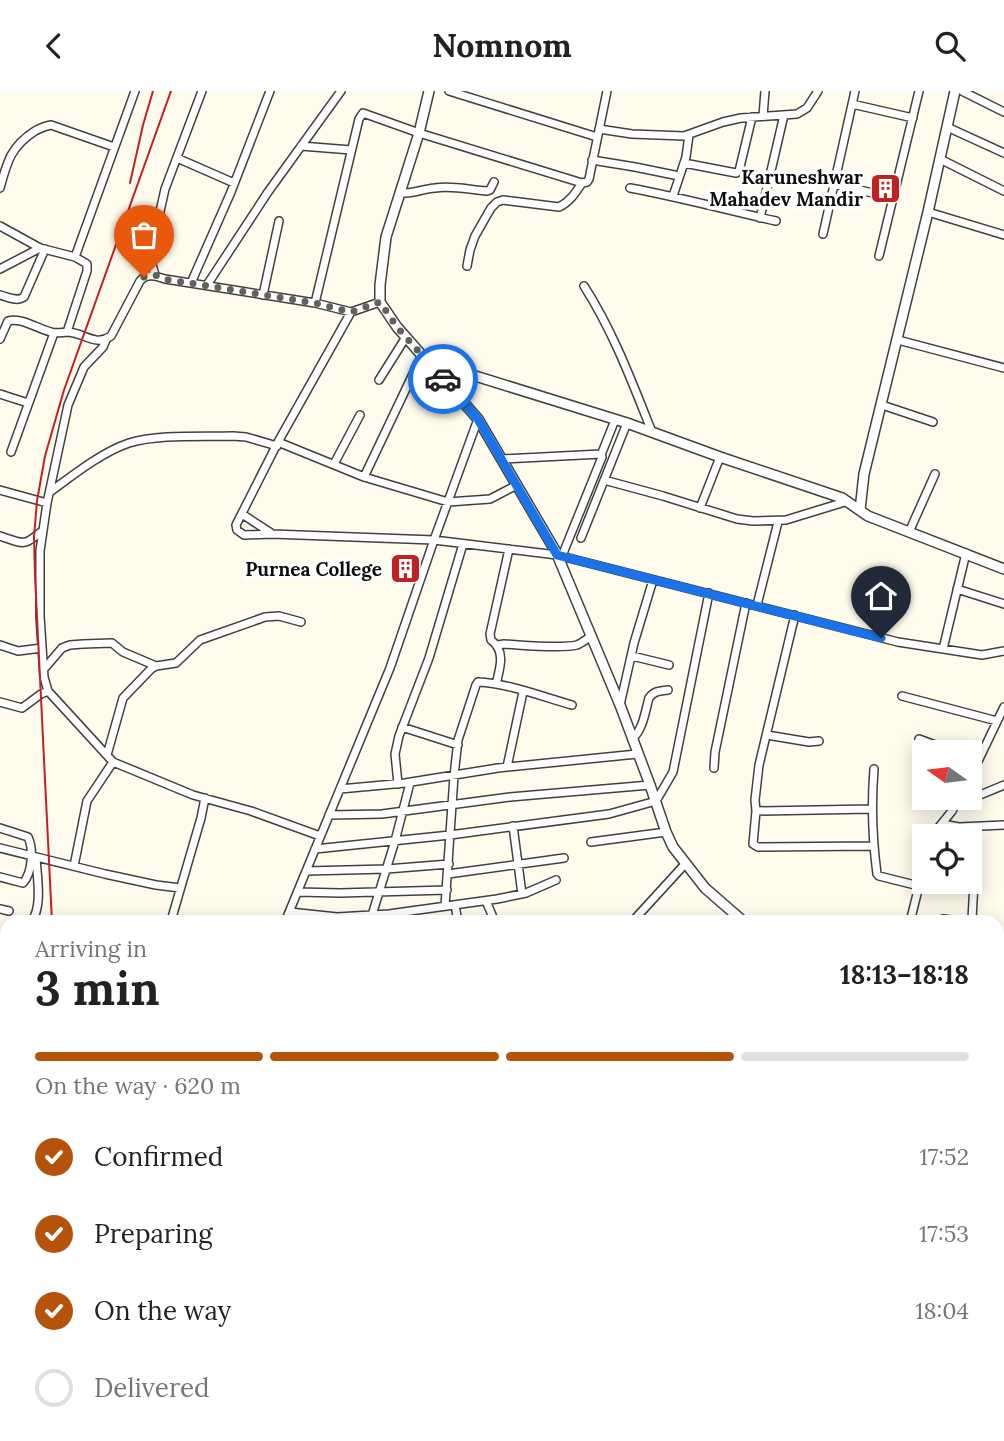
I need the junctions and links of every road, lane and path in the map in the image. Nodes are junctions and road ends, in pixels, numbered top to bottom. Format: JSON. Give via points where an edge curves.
{"nodes":[{"id":1,"x":135,"y":91,"type":"edge"},
{"id":2,"x":202,"y":91,"type":"edge"},
{"id":3,"x":270,"y":91,"type":"edge"},
{"id":4,"x":341,"y":91,"type":"edge"},
{"id":5,"x":429,"y":91,"type":"edge"},
{"id":6,"x":449,"y":91,"type":"edge"},
{"id":7,"x":607,"y":91,"type":"edge"},
{"id":8,"x":765,"y":91,"type":"edge"},
{"id":9,"x":818,"y":91,"type":"edge"},
{"id":10,"x":855,"y":91,"type":"edge"},
{"id":11,"x":919,"y":91,"type":"edge"},
{"id":12,"x":955,"y":91,"type":"edge"},
{"id":13,"x":962,"y":91,"type":"edge"},
{"id":14,"x":852,"y":104,"type":"junction"},
{"id":15,"x":1004,"y":112,"type":"edge"},
{"id":16,"x":784,"y":115,"type":"junction"},
{"id":17,"x":763,"y":116,"type":"junction"},
{"id":18,"x":752,"y":117,"type":"junction"},
{"id":19,"x":913,"y":118,"type":"junction"},
{"id":20,"x":947,"y":127,"type":"junction"},
{"id":21,"x":419,"y":133,"type":"junction"},
{"id":22,"x":598,"y":133,"type":"junction"},
{"id":23,"x":689,"y":135,"type":"junction"},
{"id":24,"x":301,"y":146,"type":"junction"},
{"id":25,"x":114,"y":147,"type":"junction"},
{"id":26,"x":351,"y":150,"type":"junction"},
{"id":27,"x":1004,"y":153,"type":"edge"},
{"id":28,"x":177,"y":157,"type":"junction"},
{"id":29,"x":940,"y":159,"type":"junction"},
{"id":30,"x":593,"y":160,"type":"junction"},
{"id":31,"x":684,"y":163,"type":"junction"},
{"id":32,"x":679,"y":176,"type":"junction"},
{"id":33,"x":494,"y":182,"type":"dead end"},
{"id":34,"x":234,"y":183,"type":"junction"},
{"id":35,"x":582,"y":183,"type":"junction"},
{"id":36,"x":835,"y":184,"type":"junction"},
{"id":37,"x":0,"y":188,"type":"edge"},
{"id":38,"x":629,"y":188,"type":"dead end"},
{"id":39,"x":1004,"y":191,"type":"edge"},
{"id":40,"x":400,"y":193,"type":"junction"},
{"id":41,"x":673,"y":196,"type":"junction"},
{"id":42,"x":893,"y":198,"type":"junction"},
{"id":43,"x":928,"y":212,"type":"junction"},
{"id":44,"x":760,"y":218,"type":"junction"},
{"id":45,"x":279,"y":221,"type":"dead end"},
{"id":46,"x":776,"y":221,"type":"dead end"},
{"id":47,"x":0,"y":226,"type":"edge"},
{"id":48,"x":823,"y":234,"type":"dead end"},
{"id":49,"x":1004,"y":235,"type":"edge"},
{"id":50,"x":43,"y":248,"type":"junction"},
{"id":51,"x":879,"y":256,"type":"dead end"},
{"id":52,"x":75,"y":257,"type":"junction"},
{"id":53,"x":467,"y":266,"type":"dead end"},
{"id":54,"x":0,"y":268,"type":"edge"},
{"id":55,"x":155,"y":275,"type":"junction"},
{"id":56,"x":191,"y":283,"type":"junction"},
{"id":57,"x":207,"y":285,"type":"junction"},
{"id":58,"x":584,"y":286,"type":"dead end"},
{"id":59,"x":0,"y":295,"type":"edge"},
{"id":60,"x":263,"y":295,"type":"junction"},
{"id":61,"x":380,"y":302,"type":"junction"},
{"id":62,"x":315,"y":303,"type":"junction"},
{"id":63,"x":351,"y":312,"type":"junction"},
{"id":64,"x":0,"y":316,"type":"edge"},
{"id":65,"x":12,"y":320,"type":"junction"},
{"id":66,"x":67,"y":332,"type":"junction"},
{"id":67,"x":54,"y":333,"type":"junction"},
{"id":68,"x":406,"y":337,"type":"junction"},
{"id":69,"x":0,"y":339,"type":"edge"},
{"id":70,"x":106,"y":340,"type":"junction"},
{"id":71,"x":898,"y":340,"type":"junction"},
{"id":72,"x":422,"y":355,"type":"junction"},
{"id":73,"x":1004,"y":368,"type":"edge"},
{"id":74,"x":440,"y":376,"type":"junction"},
{"id":75,"x":379,"y":380,"type":"dead end"},
{"id":76,"x":0,"y":394,"type":"edge"},
{"id":77,"x":28,"y":403,"type":"junction"},
{"id":78,"x":882,"y":405,"type":"junction"},
{"id":79,"x":360,"y":415,"type":"dead end"},
{"id":80,"x":478,"y":419,"type":"junction"},
{"id":81,"x":615,"y":420,"type":"junction"},
{"id":82,"x":933,"y":422,"type":"dead end"},
{"id":83,"x":627,"y":423,"type":"junction"},
{"id":84,"x":652,"y":432,"type":"junction"},
{"id":85,"x":278,"y":444,"type":"junction"},
{"id":86,"x":11,"y":452,"type":"dead end"},
{"id":87,"x":601,"y":455,"type":"junction"},
{"id":88,"x":720,"y":457,"type":"junction"},
{"id":89,"x":502,"y":459,"type":"junction"},
{"id":90,"x":334,"y":464,"type":"junction"},
{"id":91,"x":935,"y":474,"type":"dead end"},
{"id":92,"x":364,"y":477,"type":"junction"},
{"id":93,"x":604,"y":480,"type":"junction"},
{"id":94,"x":517,"y":485,"type":"junction"},
{"id":95,"x":861,"y":489,"type":"junction"},
{"id":96,"x":0,"y":490,"type":"edge"},
{"id":97,"x":49,"y":493,"type":"junction"},
{"id":98,"x":845,"y":500,"type":"junction"},
{"id":99,"x":448,"y":502,"type":"junction"},
{"id":100,"x":47,"y":503,"type":"junction"},
{"id":101,"x":700,"y":508,"type":"junction"},
{"id":102,"x":859,"y":510,"type":"junction"},
{"id":103,"x":242,"y":514,"type":"junction"},
{"id":104,"x":778,"y":522,"type":"junction"},
{"id":105,"x":44,"y":529,"type":"junction"},
{"id":106,"x":909,"y":532,"type":"junction"},
{"id":107,"x":272,"y":534,"type":"junction"},
{"id":108,"x":0,"y":536,"type":"edge"},
{"id":109,"x":581,"y":538,"type":"dead end"},
{"id":110,"x":434,"y":540,"type":"junction"},
{"id":111,"x":463,"y":544,"type":"junction"},
{"id":112,"x":509,"y":549,"type":"junction"},
{"id":113,"x":966,"y":553,"type":"junction"},
{"id":114,"x":560,"y":556,"type":"junction"},
{"id":115,"x":1004,"y":569,"type":"edge"},
{"id":116,"x":653,"y":580,"type":"junction"},
{"id":117,"x":957,"y":589,"type":"junction"},
{"id":118,"x":709,"y":593,"type":"junction"},
{"id":119,"x":746,"y":603,"type":"junction"},
{"id":120,"x":1004,"y":604,"type":"edge"},
{"id":121,"x":757,"y":605,"type":"junction"},
{"id":122,"x":795,"y":615,"type":"junction"},
{"id":123,"x":301,"y":622,"type":"dead end"},
{"id":124,"x":592,"y":636,"type":"junction"},
{"id":125,"x":0,"y":645,"type":"edge"},
{"id":126,"x":498,"y":645,"type":"junction"},
{"id":127,"x":41,"y":648,"type":"junction"},
{"id":128,"x":943,"y":649,"type":"junction"},
{"id":129,"x":1004,"y":651,"type":"edge"},
{"id":130,"x":632,"y":656,"type":"junction"},
{"id":131,"x":669,"y":664,"type":"dead end"},
{"id":132,"x":156,"y":666,"type":"junction"},
{"id":133,"x":44,"y":669,"type":"junction"},
{"id":134,"x":496,"y":684,"type":"junction"},
{"id":135,"x":48,"y":691,"type":"junction"},
{"id":136,"x":668,"y":691,"type":"dead end"},
{"id":137,"x":523,"y":692,"type":"junction"},
{"id":138,"x":902,"y":695,"type":"dead end"},
{"id":139,"x":0,"y":702,"type":"edge"},
{"id":140,"x":572,"y":705,"type":"dead end"},
{"id":141,"x":620,"y":705,"type":"junction"},
{"id":142,"x":1004,"y":707,"type":"edge"},
{"id":143,"x":997,"y":721,"type":"junction"},
{"id":144,"x":402,"y":727,"type":"junction"},
{"id":145,"x":767,"y":735,"type":"junction"},
{"id":146,"x":632,"y":739,"type":"junction"},
{"id":147,"x":819,"y":741,"type":"dead end"},
{"id":148,"x":458,"y":745,"type":"junction"},
{"id":149,"x":982,"y":752,"type":"edge"},
{"id":150,"x":637,"y":754,"type":"junction"},
{"id":151,"x":107,"y":755,"type":"junction"},
{"id":152,"x":113,"y":762,"type":"junction"},
{"id":153,"x":507,"y":767,"type":"junction"},
{"id":154,"x":713,"y":768,"type":"dead end"},
{"id":155,"x":874,"y":769,"type":"dead end"},
{"id":156,"x":454,"y":776,"type":"junction"},
{"id":157,"x":410,"y":783,"type":"junction"},
{"id":158,"x":398,"y":784,"type":"junction"},
{"id":159,"x":650,"y":785,"type":"junction"},
{"id":160,"x":1004,"y":785,"type":"edge"},
{"id":161,"x":340,"y":789,"type":"junction"},
{"id":162,"x":982,"y":795,"type":"edge"},
{"id":163,"x":205,"y":798,"type":"junction"},
{"id":164,"x":656,"y":801,"type":"junction"},
{"id":165,"x":452,"y":805,"type":"junction"},
{"id":166,"x":871,"y":809,"type":"junction"},
{"id":167,"x":951,"y":810,"type":"edge"},
{"id":168,"x":401,"y":811,"type":"junction"},
{"id":169,"x":756,"y":811,"type":"junction"},
{"id":170,"x":329,"y":815,"type":"junction"},
{"id":171,"x":942,"y":824,"type":"edge"},
{"id":172,"x":1004,"y":825,"type":"edge"},
{"id":173,"x":513,"y":826,"type":"junction"},
{"id":174,"x":982,"y":827,"type":"edge"},
{"id":175,"x":0,"y":828,"type":"edge"},
{"id":176,"x":666,"y":832,"type":"junction"},
{"id":177,"x":450,"y":835,"type":"junction"},
{"id":178,"x":320,"y":836,"type":"junction"},
{"id":179,"x":395,"y":841,"type":"junction"},
{"id":180,"x":591,"y":842,"type":"dead end"},
{"id":181,"x":873,"y":846,"type":"junction"},
{"id":182,"x":0,"y":848,"type":"edge"},
{"id":183,"x":315,"y":849,"type":"junction"},
{"id":184,"x":34,"y":857,"type":"junction"},
{"id":185,"x":564,"y":858,"type":"dead end"},
{"id":186,"x":686,"y":863,"type":"junction"},
{"id":187,"x":449,"y":864,"type":"junction"},
{"id":188,"x":518,"y":864,"type":"junction"},
{"id":189,"x":74,"y":866,"type":"junction"},
{"id":190,"x":387,"y":869,"type":"junction"},
{"id":191,"x":306,"y":871,"type":"junction"},
{"id":192,"x":448,"y":874,"type":"junction"},
{"id":193,"x":0,"y":877,"type":"edge"},
{"id":194,"x":556,"y":880,"type":"dead end"},
{"id":195,"x":912,"y":884,"type":"edge"},
{"id":196,"x":180,"y":888,"type":"junction"},
{"id":197,"x":447,"y":890,"type":"junction"},
{"id":198,"x":298,"y":892,"type":"junction"},
{"id":199,"x":380,"y":892,"type":"junction"},
{"id":200,"x":522,"y":894,"type":"junction"},
{"id":201,"x":917,"y":894,"type":"edge"},
{"id":202,"x":973,"y":894,"type":"edge"},
{"id":203,"x":486,"y":901,"type":"junction"},
{"id":204,"x":455,"y":905,"type":"junction"},
{"id":205,"x":445,"y":906,"type":"junction"},
{"id":206,"x":290,"y":912,"type":"junction"},
{"id":207,"x":36,"y":915,"type":"edge"},
{"id":208,"x":173,"y":915,"type":"edge"},
{"id":209,"x":288,"y":915,"type":"edge"},
{"id":210,"x":318,"y":915,"type":"edge"},
{"id":211,"x":372,"y":915,"type":"joint"},
{"id":212,"x":457,"y":915,"type":"edge"},
{"id":213,"x":492,"y":915,"type":"edge"},
{"id":214,"x":638,"y":915,"type":"edge"},
{"id":215,"x":736,"y":915,"type":"edge"},
{"id":216,"x":912,"y":915,"type":"edge"},
{"id":217,"x":972,"y":915,"type":"edge"}],
"edges":[{"from":1,"to":25,"type":"street"},
{"from":2,"to":28,"type":"street"},
{"from":3,"to":34,"type":"street"},
{"from":4,"to":24,"type":"street"},
{"from":5,"to":21,"type":"street"},
{"from":6,"to":22,"type":"street"},
{"from":7,"to":22,"type":"street"},
{"from":8,"to":17,"type":"street"},
{"from":9,"to":16,"type":"street","via":[[807,108]]},
{"from":10,"to":14,"type":"street"},
{"from":11,"to":19,"type":"street"},
{"from":12,"to":20,"type":"street"},
{"from":13,"to":15,"type":"street"},
{"from":14,"to":19,"type":"street"},
{"from":14,"to":36,"type":"street"},
{"from":16,"to":17,"type":"street"},
{"from":16,"to":44,"type":"street"},
{"from":17,"to":18,"type":"street"},
{"from":18,"to":23,"type":"street","via":[[723,121]]},
{"from":18,"to":31,"type":"street","via":[[736,173]]},
{"from":19,"to":42,"type":"street"},
{"from":20,"to":27,"type":"street"},
{"from":20,"to":29,"type":"street"},
{"from":21,"to":26,"type":"street","via":[[363,113]]},
{"from":21,"to":35,"type":"street"},
{"from":21,"to":40,"type":"street"},
{"from":22,"to":23,"type":"street"},
{"from":22,"to":30,"type":"street"},
{"from":23,"to":31,"type":"street"},
{"from":24,"to":26,"type":"street"},
{"from":24,"to":57,"type":"street"},
{"from":25,"to":37,"type":"street","via":[[46,125],[13,150]]},
{"from":25,"to":52,"type":"street"},
{"from":26,"to":62,"type":"street"},
{"from":28,"to":34,"type":"street"},
{"from":28,"to":55,"type":"street","via":[[164,189],[150,257]]},
{"from":29,"to":39,"type":"street"},
{"from":29,"to":43,"type":"street"},
{"from":30,"to":32,"type":"street"},
{"from":30,"to":35,"type":"street","via":[[589,179]]},
{"from":31,"to":32,"type":"street"},
{"from":32,"to":41,"type":"street"},
{"from":33,"to":40,"type":"street","via":[[487,191],[436,187]]},
{"from":34,"to":56,"type":"street"},
{"from":35,"to":53,"type":"street","via":[[559,207],[497,202],[475,236]]},
{"from":36,"to":42,"type":"street"},
{"from":36,"to":48,"type":"street"},
{"from":38,"to":41,"type":"street"},
{"from":40,"to":61,"type":"street","via":[[386,237]]},
{"from":41,"to":44,"type":"street"},
{"from":42,"to":51,"type":"street"},
{"from":43,"to":49,"type":"street"},
{"from":43,"to":71,"type":"street"},
{"from":44,"to":46,"type":"street"},
{"from":45,"to":60,"type":"street"},
{"from":47,"to":50,"type":"street"},
{"from":50,"to":52,"type":"street"},
{"from":50,"to":54,"type":"street"},
{"from":50,"to":59,"type":"street","via":[[24,297]]},
{"from":52,"to":66,"type":"street","via":[[87,264],[87,271]]},
{"from":55,"to":56,"type":"street"},
{"from":55,"to":70,"type":"street","via":[[140,281]]},
{"from":56,"to":57,"type":"street"},
{"from":57,"to":60,"type":"street"},
{"from":58,"to":84,"type":"street","via":[[598,307]]},
{"from":60,"to":62,"type":"street"},
{"from":61,"to":63,"type":"street"},
{"from":61,"to":68,"type":"street"},
{"from":62,"to":63,"type":"street"},
{"from":63,"to":85,"type":"street"},
{"from":64,"to":65,"type":"street"},
{"from":65,"to":67,"type":"street"},
{"from":65,"to":69,"type":"street"},
{"from":66,"to":67,"type":"street"},
{"from":66,"to":70,"type":"street"},
{"from":67,"to":77,"type":"street"},
{"from":68,"to":72,"type":"street"},
{"from":68,"to":75,"type":"street"},
{"from":70,"to":97,"type":"street","via":[[84,367],[68,405]]},
{"from":71,"to":73,"type":"street"},
{"from":71,"to":78,"type":"street"},
{"from":72,"to":74,"type":"street"},
{"from":72,"to":92,"type":"street"},
{"from":74,"to":80,"type":"street"},
{"from":74,"to":81,"type":"street","via":[[456,370]]},
{"from":76,"to":77,"type":"street"},
{"from":77,"to":86,"type":"street"},
{"from":78,"to":82,"type":"street"},
{"from":78,"to":95,"type":"street"},
{"from":79,"to":90,"type":"street"},
{"from":80,"to":89,"type":"street"},
{"from":80,"to":99,"type":"street"},
{"from":81,"to":83,"type":"street"},
{"from":81,"to":87,"type":"street"},
{"from":83,"to":84,"type":"street"},
{"from":83,"to":93,"type":"street"},
{"from":84,"to":88,"type":"street"},
{"from":85,"to":90,"type":"street"},
{"from":85,"to":97,"type":"street","via":[[233,436],[131,442]]},
{"from":85,"to":103,"type":"street"},
{"from":87,"to":89,"type":"street"},
{"from":87,"to":114,"type":"street"},
{"from":88,"to":98,"type":"street"},
{"from":88,"to":101,"type":"street"},
{"from":89,"to":94,"type":"street"},
{"from":90,"to":92,"type":"street"},
{"from":91,"to":106,"type":"street"},
{"from":92,"to":99,"type":"street"},
{"from":93,"to":101,"type":"street"},
{"from":93,"to":109,"type":"street"},
{"from":94,"to":99,"type":"street","via":[[490,499]]},
{"from":94,"to":114,"type":"street"},
{"from":95,"to":98,"type":"street"},
{"from":95,"to":102,"type":"street"},
{"from":96,"to":100,"type":"street"},
{"from":97,"to":100,"type":"street"},
{"from":98,"to":102,"type":"street"},
{"from":98,"to":104,"type":"street"},
{"from":99,"to":110,"type":"street"},
{"from":100,"to":105,"type":"street"},
{"from":101,"to":104,"type":"street","via":[[737,519]]},
{"from":102,"to":106,"type":"street"},
{"from":103,"to":107,"type":"street"},
{"from":103,"to":107,"type":"street","via":[[236,525],[244,535]]},
{"from":104,"to":121,"type":"street"},
{"from":105,"to":108,"type":"street","via":[[29,542]]},
{"from":105,"to":127,"type":"street"},
{"from":106,"to":113,"type":"street"},
{"from":107,"to":110,"type":"street"},
{"from":110,"to":111,"type":"street"},
{"from":110,"to":161,"type":"street","via":[[390,668]]},
{"from":111,"to":112,"type":"street"},
{"from":111,"to":144,"type":"street","via":[[429,658]]},
{"from":112,"to":114,"type":"street"},
{"from":112,"to":126,"type":"street","via":[[490,634]]},
{"from":113,"to":115,"type":"street"},
{"from":113,"to":117,"type":"street"},
{"from":114,"to":116,"type":"street"},
{"from":114,"to":124,"type":"street"},
{"from":116,"to":118,"type":"street"},
{"from":116,"to":130,"type":"street"},
{"from":117,"to":120,"type":"street"},
{"from":117,"to":128,"type":"street"},
{"from":118,"to":119,"type":"street"},
{"from":118,"to":164,"type":"street","via":[[673,772]]},
{"from":119,"to":121,"type":"street"},
{"from":119,"to":154,"type":"street"},
{"from":121,"to":122,"type":"street"},
{"from":122,"to":128,"type":"street"},
{"from":122,"to":145,"type":"street"},
{"from":123,"to":132,"type":"street","via":[[265,617],[200,640],[176,663]]},
{"from":124,"to":126,"type":"street","via":[[575,645]]},
{"from":124,"to":141,"type":"street"},
{"from":125,"to":127,"type":"street","via":[[18,651]]},
{"from":126,"to":134,"type":"street","via":[[501,663]]},
{"from":127,"to":133,"type":"street"},
{"from":128,"to":129,"type":"street","via":[[982,655]]},
{"from":130,"to":131,"type":"street"},
{"from":130,"to":141,"type":"street"},
{"from":132,"to":133,"type":"street","via":[[112,643],[62,648]]},
{"from":132,"to":151,"type":"street","via":[[123,698]]},
{"from":133,"to":135,"type":"street"},
{"from":134,"to":137,"type":"street"},
{"from":134,"to":148,"type":"street","via":[[476,685]]},
{"from":135,"to":139,"type":"street","via":[[22,708]]},
{"from":135,"to":151,"type":"street"},
{"from":136,"to":146,"type":"street","via":[[649,698],[640,730]]},
{"from":137,"to":140,"type":"street"},
{"from":137,"to":153,"type":"street"},
{"from":138,"to":143,"type":"street"},
{"from":141,"to":146,"type":"street"},
{"from":142,"to":143,"type":"street"},
{"from":143,"to":149,"type":"street"},
{"from":144,"to":148,"type":"street"},
{"from":144,"to":158,"type":"street","via":[[396,754]]},
{"from":145,"to":147,"type":"street"},
{"from":145,"to":169,"type":"street","via":[[759,765]]},
{"from":146,"to":150,"type":"street"},
{"from":148,"to":156,"type":"street"},
{"from":150,"to":153,"type":"street"},
{"from":150,"to":159,"type":"street"},
{"from":151,"to":152,"type":"street"},
{"from":152,"to":163,"type":"street"},
{"from":152,"to":189,"type":"street","via":[[87,801]]},
{"from":153,"to":156,"type":"street"},
{"from":155,"to":166,"type":"street"},
{"from":156,"to":157,"type":"street"},
{"from":156,"to":165,"type":"street"},
{"from":157,"to":158,"type":"street"},
{"from":157,"to":168,"type":"street"},
{"from":158,"to":161,"type":"street"},
{"from":159,"to":164,"type":"street"},
{"from":159,"to":165,"type":"street"},
{"from":160,"to":162,"type":"street"},
{"from":161,"to":170,"type":"street"},
{"from":163,"to":178,"type":"street"},
{"from":163,"to":196,"type":"street"},
{"from":164,"to":173,"type":"street","via":[[609,814]]},
{"from":164,"to":176,"type":"street"},
{"from":165,"to":168,"type":"street"},
{"from":165,"to":177,"type":"street"},
{"from":166,"to":169,"type":"street"},
{"from":166,"to":181,"type":"street"},
{"from":167,"to":171,"type":"street"},
{"from":168,"to":170,"type":"street"},
{"from":168,"to":179,"type":"street"},
{"from":169,"to":181,"type":"street","via":[[753,843],[758,847]]},
{"from":170,"to":178,"type":"street"},
{"from":172,"to":174,"type":"street"},
{"from":173,"to":177,"type":"street"},
{"from":173,"to":188,"type":"street"},
{"from":175,"to":184,"type":"street","via":[[28,837]]},
{"from":176,"to":180,"type":"street"},
{"from":176,"to":186,"type":"street"},
{"from":177,"to":179,"type":"street"},
{"from":177,"to":187,"type":"street"},
{"from":178,"to":183,"type":"street"},
{"from":179,"to":183,"type":"street"},
{"from":179,"to":190,"type":"street"},
{"from":181,"to":195,"type":"street","via":[[879,876]]},
{"from":182,"to":184,"type":"street"},
{"from":183,"to":191,"type":"street"},
{"from":184,"to":189,"type":"street"},
{"from":184,"to":193,"type":"street","via":[[23,883]]},
{"from":184,"to":207,"type":"street"},
{"from":185,"to":188,"type":"street"},
{"from":186,"to":214,"type":"street"},
{"from":186,"to":215,"type":"street","via":[[705,888]]},
{"from":187,"to":190,"type":"street"},
{"from":187,"to":192,"type":"street"},
{"from":188,"to":192,"type":"street"},
{"from":188,"to":200,"type":"street"},
{"from":189,"to":196,"type":"street"},
{"from":190,"to":191,"type":"street"},
{"from":190,"to":199,"type":"street"},
{"from":191,"to":198,"type":"street"},
{"from":192,"to":197,"type":"street"},
{"from":194,"to":200,"type":"street"},
{"from":196,"to":208,"type":"street"},
{"from":197,"to":199,"type":"street"},
{"from":197,"to":205,"type":"street"},
{"from":198,"to":199,"type":"street"},
{"from":198,"to":206,"type":"street"},
{"from":199,"to":211,"type":"street"},
{"from":200,"to":203,"type":"street"},
{"from":201,"to":216,"type":"street"},
{"from":202,"to":217,"type":"street"},
{"from":203,"to":204,"type":"street"},
{"from":203,"to":213,"type":"street"},
{"from":204,"to":205,"type":"street"},
{"from":204,"to":212,"type":"street"},
{"from":205,"to":211,"type":"street"},
{"from":206,"to":209,"type":"street"},
{"from":206,"to":210,"type":"street"}]}
